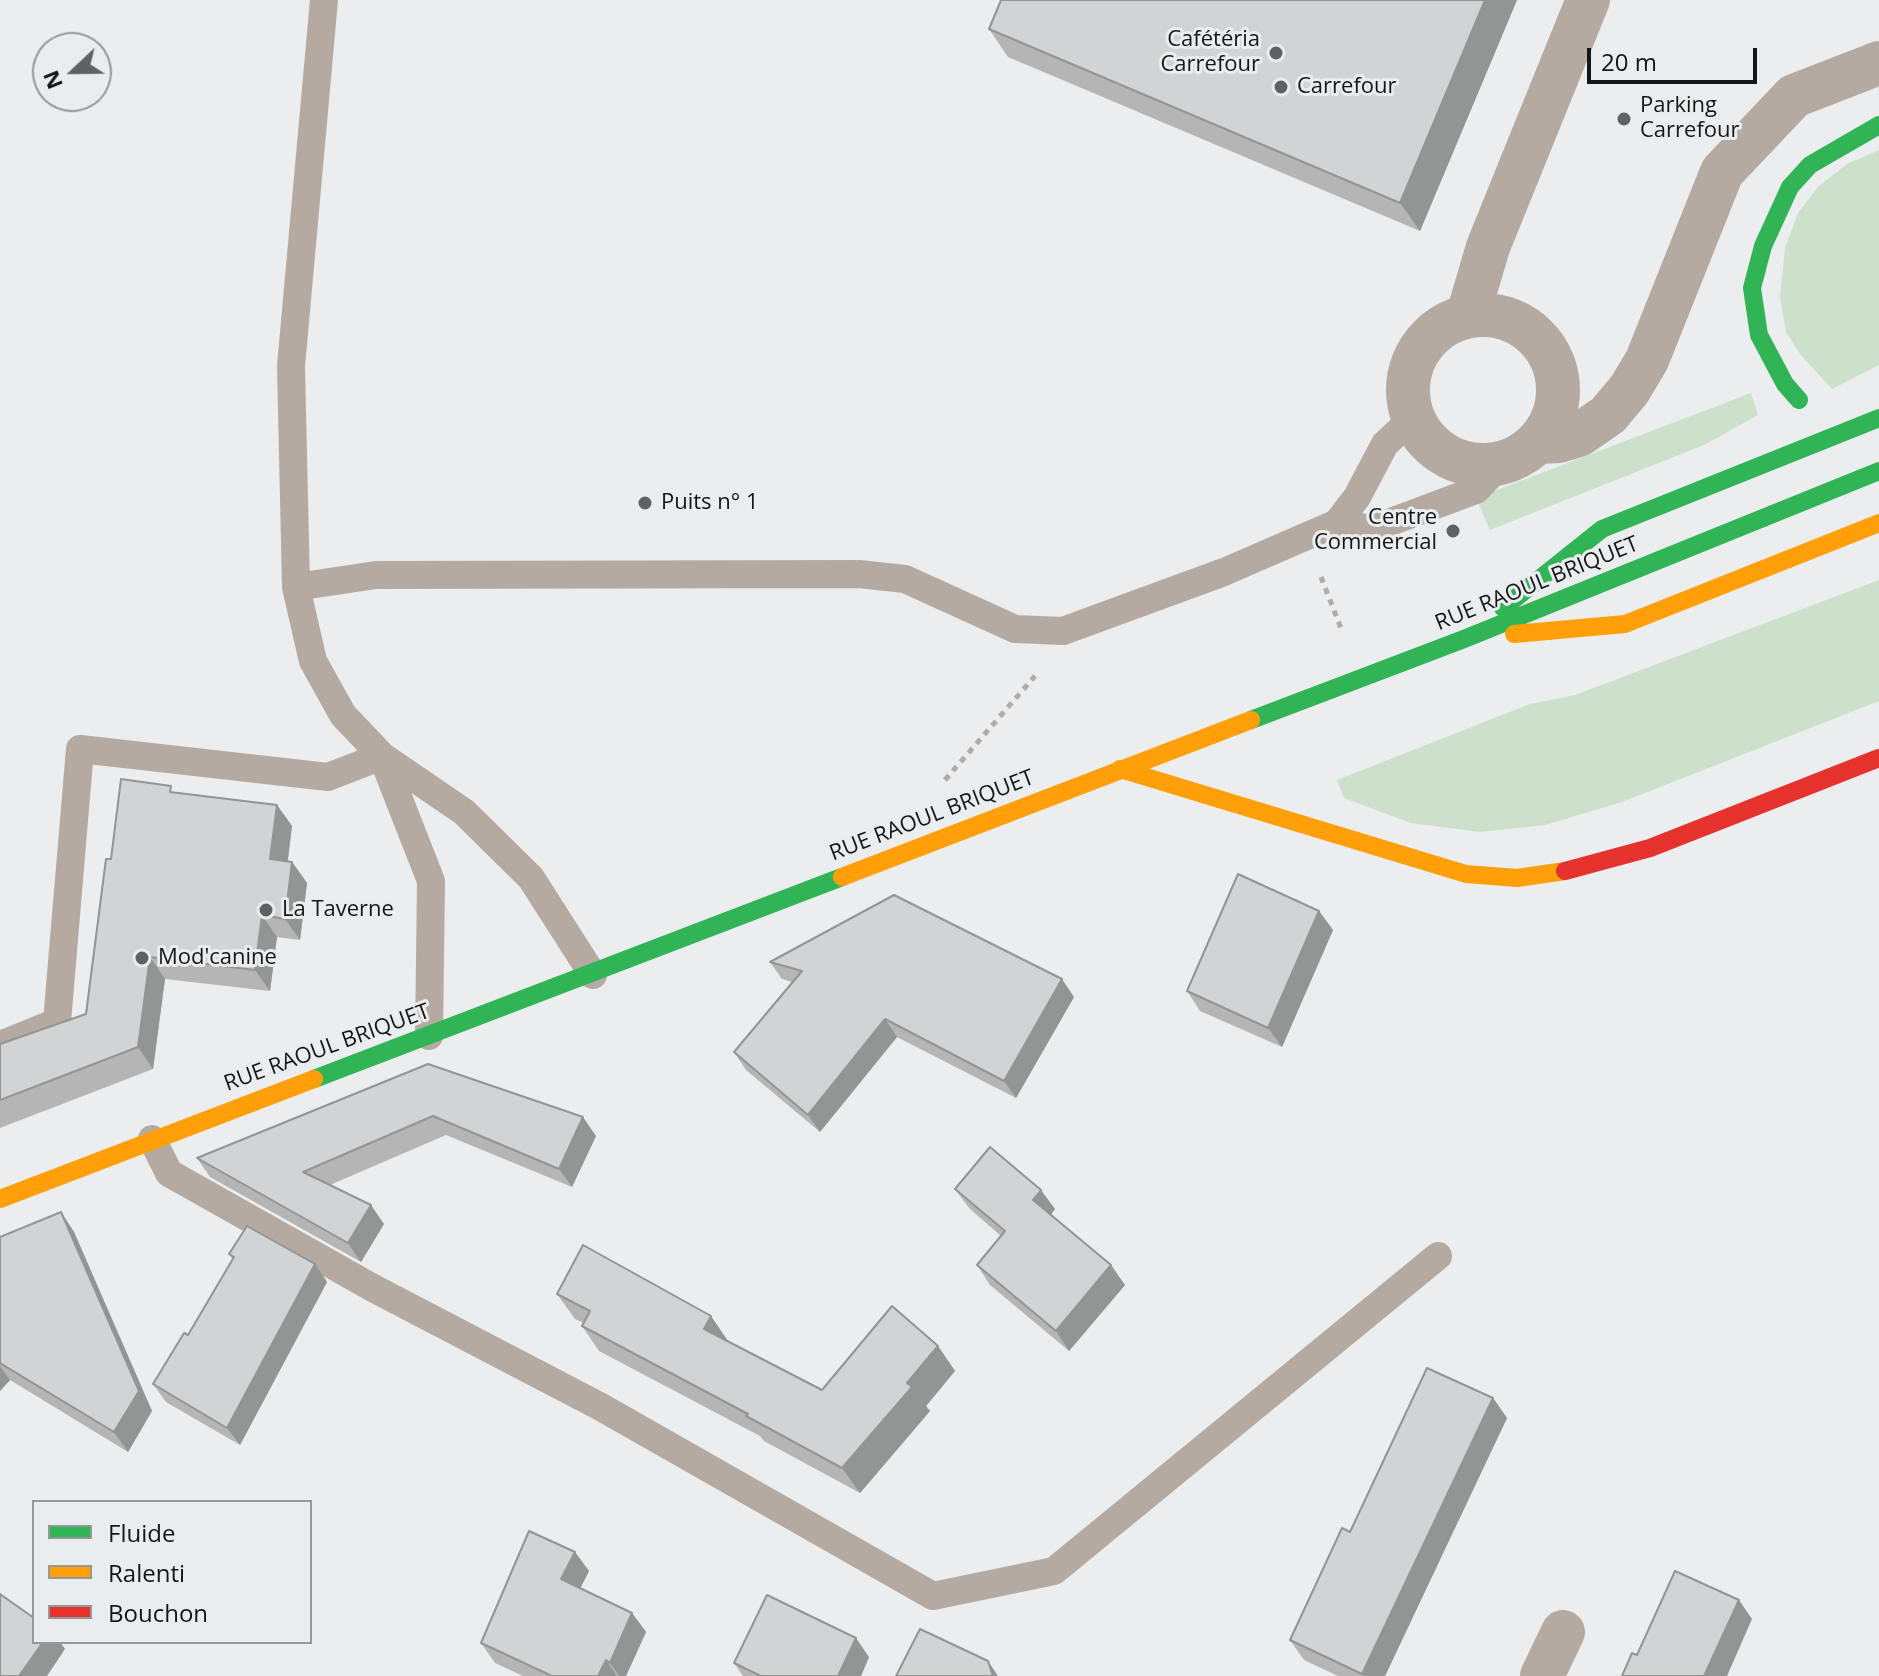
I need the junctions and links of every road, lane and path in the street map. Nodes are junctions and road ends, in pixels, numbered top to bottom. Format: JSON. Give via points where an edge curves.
{"nodes":[{"id":1,"x":324,"y":0,"type":"edge"},
{"id":2,"x":1588,"y":0,"type":"edge"},
{"id":3,"x":1879,"y":63,"type":"edge"},
{"id":4,"x":1879,"y":125,"type":"edge"},
{"id":5,"x":1468,"y":315,"type":"junction"},
{"id":6,"x":1799,"y":400,"type":"dead end"},
{"id":7,"x":1879,"y":418,"type":"edge"},
{"id":8,"x":1417,"y":427,"type":"junction"},
{"id":9,"x":1521,"y":452,"type":"junction"},
{"id":10,"x":1879,"y":471,"type":"edge"},
{"id":11,"x":1337,"y":523,"type":"junction"},
{"id":12,"x":1879,"y":523,"type":"edge"},
{"id":13,"x":1307,"y":539,"type":"junction"},
{"id":14,"x":296,"y":587,"type":"junction"},
{"id":15,"x":1063,"y":631,"type":"junction"},
{"id":16,"x":1464,"y":639,"type":"junction"},
{"id":17,"x":1360,"y":679,"type":"junction"},
{"id":18,"x":382,"y":756,"type":"junction"},
{"id":19,"x":1879,"y":758,"type":"edge"},
{"id":20,"x":1120,"y":769,"type":"junction"},
{"id":21,"x":941,"y":785,"type":"dead end"},
{"id":22,"x":593,"y":975,"type":"junction"},
{"id":23,"x":429,"y":1036,"type":"junction"},
{"id":24,"x":0,"y":1045,"type":"edge"},
{"id":25,"x":152,"y":1139,"type":"junction"},
{"id":26,"x":0,"y":1199,"type":"edge"},
{"id":27,"x":1438,"y":1256,"type":"dead end"},
{"id":28,"x":1563,"y":1632,"type":"dead end"},
{"id":29,"x":1542,"y":1676,"type":"edge"}],
"edges":[{"from":1,"to":14,"type":"lane","via":[[291,366]]},
{"from":2,"to":5,"type":"street","via":[[1488,247]]},
{"from":3,"to":9,"type":"street","via":[[1794,96],[1722,172],[1647,360],[1629,390],[1608,415],[1579,435]]},
{"from":4,"to":6,"type":"street","via":[[1810,165],[1790,187],[1763,246],[1752,288],[1759,335]]},
{"from":5,"to":8,"type":"street","via":[[1439,328],[1417,354],[1408,391]]},
{"from":5,"to":9,"type":"street","via":[[1511,320],[1536,335],[1557,373],[1554,417]]},
{"from":7,"to":16,"type":"street","via":[[1602,529]]},
{"from":8,"to":9,"type":"street","via":[[1436,448],[1460,462],[1488,466]]},
{"from":8,"to":11,"type":"lane","via":[[1399,431],[1385,444]]},
{"from":9,"to":11,"type":"lane","via":[[1476,490],[1372,529]]},
{"from":10,"to":16,"type":"street","name":"RUE RAOUL BRIQUET"},
{"from":11,"to":13,"type":"lane"},
{"from":12,"to":16,"type":"street","via":[[1625,624]]},
{"from":13,"to":15,"type":"lane"},
{"from":13,"to":17,"type":"path"},
{"from":14,"to":15,"type":"lane","via":[[376,575],[859,574],[905,579],[1015,629]]},
{"from":14,"to":18,"type":"lane","via":[[313,661],[343,715]]},
{"from":15,"to":21,"type":"path","via":[[1053,655]]},
{"from":16,"to":17,"type":"street","name":"RUE RAOUL BRIQUET"},
{"from":17,"to":20,"type":"street","name":"RUE RAOUL BRIQUET"},
{"from":18,"to":22,"type":"lane","via":[[464,812],[531,878]]},
{"from":18,"to":23,"type":"lane","via":[[431,881]]},
{"from":18,"to":24,"type":"lane","via":[[328,777],[80,749],[57,1022]]},
{"from":19,"to":20,"type":"street","via":[[1650,848],[1584,868],[1517,878],[1451,870]]},
{"from":20,"to":22,"type":"street","name":"RUE RAOUL BRIQUET"},
{"from":22,"to":23,"type":"street","name":"RUE RAOUL BRIQUET"},
{"from":23,"to":25,"type":"street","name":"RUE RAOUL BRIQUET"},
{"from":25,"to":26,"type":"street","name":"RUE RAOUL BRIQUET"},
{"from":25,"to":27,"type":"lane","via":[[169,1173],[601,1407],[933,1596],[1054,1571]]},
{"from":28,"to":29,"type":"street"}]}
